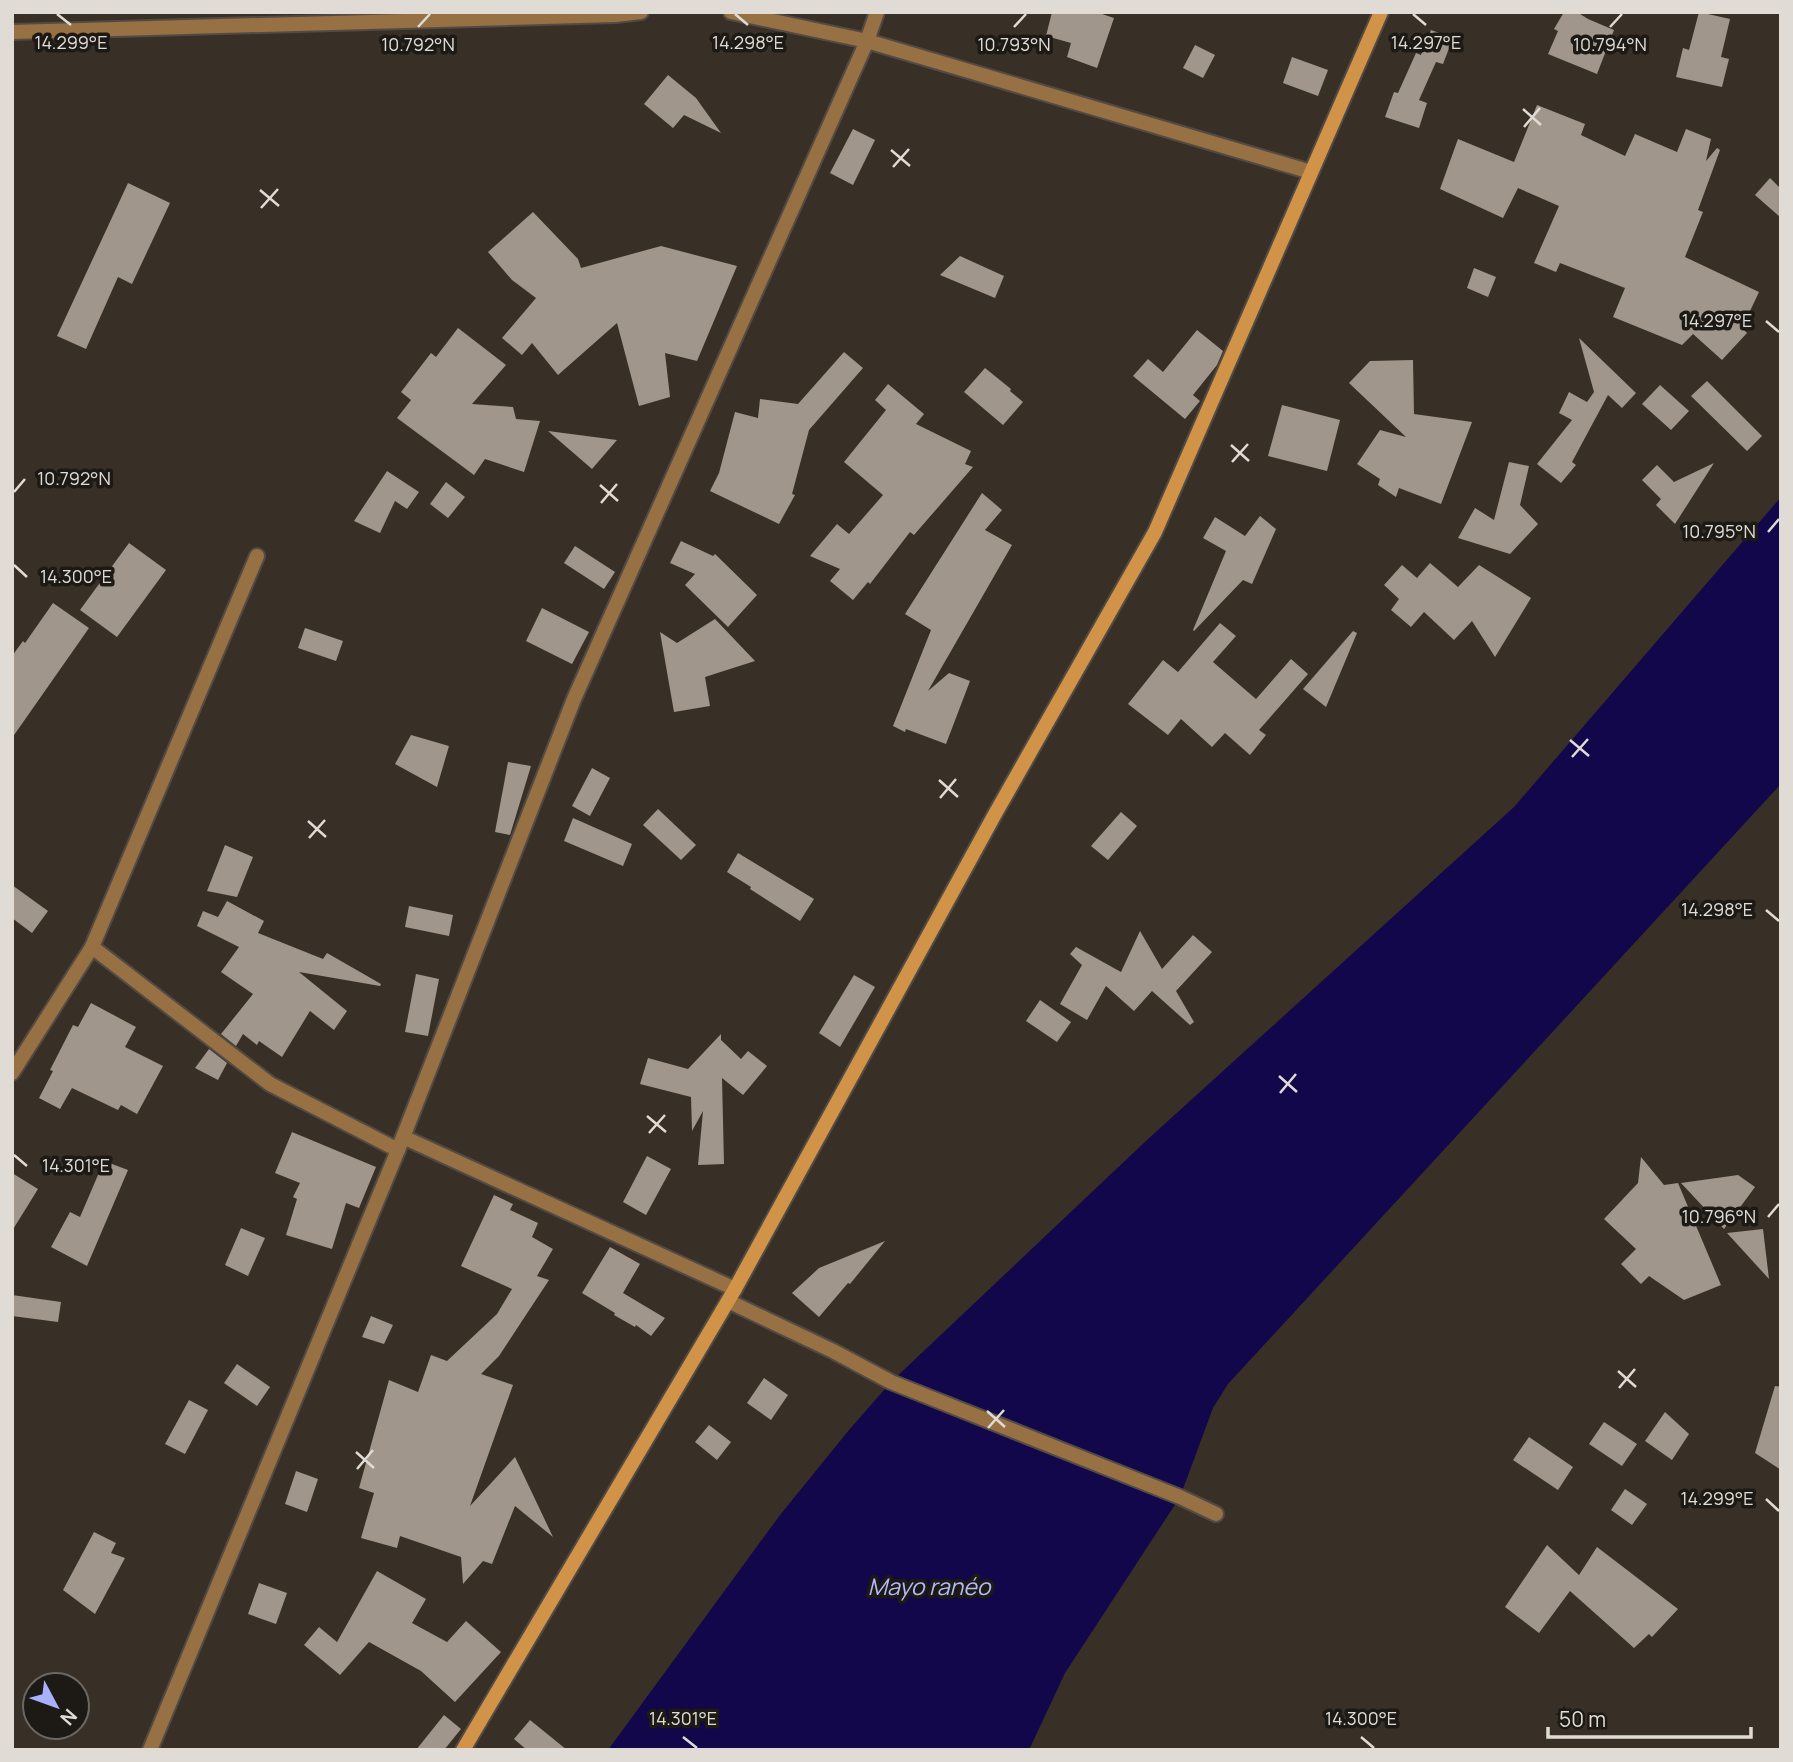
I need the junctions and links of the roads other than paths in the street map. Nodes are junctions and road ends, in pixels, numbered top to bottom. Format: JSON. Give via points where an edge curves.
{"nodes":[{"id":1,"x":641,"y":12,"type":"edge"},
{"id":2,"x":731,"y":12,"type":"edge"},
{"id":3,"x":877,"y":12,"type":"edge"},
{"id":4,"x":1381,"y":12,"type":"edge"},
{"id":5,"x":12,"y":32,"type":"edge"},
{"id":6,"x":867,"y":41,"type":"junction"},
{"id":7,"x":1311,"y":172,"type":"junction"},
{"id":8,"x":257,"y":556,"type":"dead end"},
{"id":9,"x":92,"y":947,"type":"junction"},
{"id":10,"x":12,"y":1073,"type":"edge"},
{"id":11,"x":400,"y":1143,"type":"junction"},
{"id":12,"x":731,"y":1295,"type":"junction"},
{"id":13,"x":1216,"y":1514,"type":"dead end"},
{"id":14,"x":149,"y":1750,"type":"edge"},
{"id":15,"x":463,"y":1750,"type":"edge"}],
"edges":[{"from":1,"to":5,"type":"street"},
{"from":2,"to":6,"type":"street"},
{"from":3,"to":6,"type":"street"},
{"from":4,"to":7,"type":"street"},
{"from":6,"to":7,"type":"street"},
{"from":6,"to":11,"type":"street","via":[[574,699]]},
{"from":7,"to":12,"type":"street","via":[[1155,531]]},
{"from":8,"to":9,"type":"street"},
{"from":9,"to":10,"type":"street"},
{"from":9,"to":11,"type":"street","via":[[270,1084]]},
{"from":11,"to":12,"type":"street"},
{"from":11,"to":14,"type":"street"},
{"from":12,"to":13,"type":"street","via":[[891,1382]]},
{"from":12,"to":15,"type":"street"}]}
